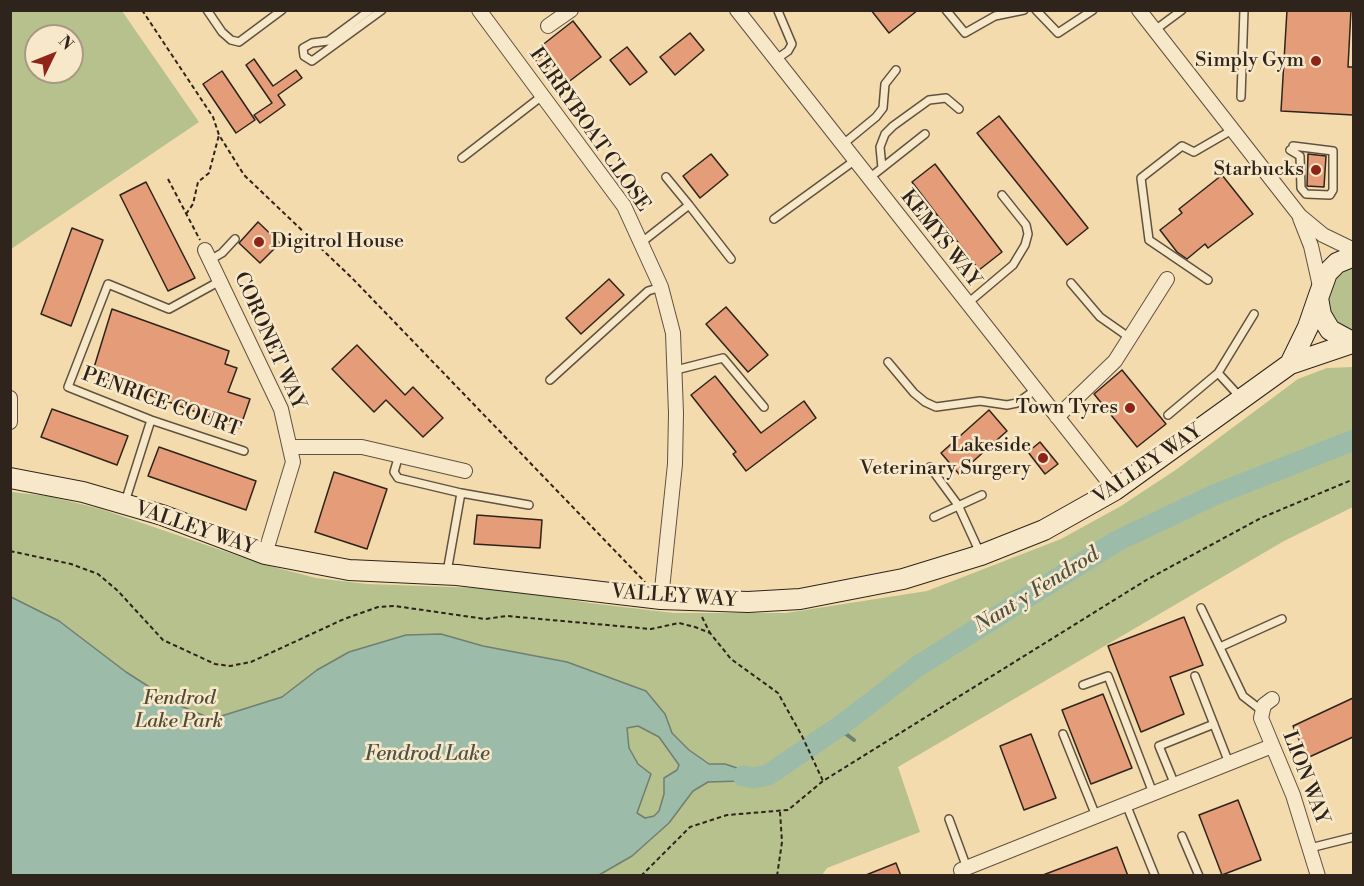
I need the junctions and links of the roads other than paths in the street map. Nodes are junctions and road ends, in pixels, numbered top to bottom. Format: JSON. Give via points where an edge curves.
{"nodes":[{"id":1,"x":207,"y":10,"type":"edge"},
{"id":2,"x":282,"y":10,"type":"edge"},
{"id":3,"x":370,"y":10,"type":"edge"},
{"id":4,"x":382,"y":10,"type":"edge"},
{"id":5,"x":479,"y":10,"type":"edge"},
{"id":6,"x":571,"y":10,"type":"edge"},
{"id":7,"x":736,"y":10,"type":"edge"},
{"id":8,"x":946,"y":10,"type":"edge"},
{"id":9,"x":1024,"y":10,"type":"edge"},
{"id":10,"x":1036,"y":10,"type":"edge"},
{"id":11,"x":1093,"y":10,"type":"edge"},
{"id":12,"x":1139,"y":10,"type":"edge"},
{"id":13,"x":1182,"y":10,"type":"edge"},
{"id":14,"x":1244,"y":10,"type":"edge"},
{"id":15,"x":778,"y":11,"type":"edge"},
{"id":16,"x":548,"y":26,"type":"dead end"},
{"id":17,"x":1155,"y":30,"type":"junction"},
{"id":18,"x":775,"y":60,"type":"junction"},
{"id":19,"x":896,"y":70,"type":"dead end"},
{"id":20,"x":542,"y":96,"type":"junction"},
{"id":21,"x":1241,"y":98,"type":"dead end"},
{"id":22,"x":959,"y":109,"type":"dead end"},
{"id":23,"x":1232,"y":130,"type":"junction"},
{"id":24,"x":925,"y":134,"type":"dead end"},
{"id":25,"x":842,"y":145,"type":"junction"},
{"id":26,"x":1292,"y":148,"type":"joint"},
{"id":27,"x":462,"y":158,"type":"dead end"},
{"id":28,"x":854,"y":161,"type":"junction"},
{"id":29,"x":882,"y":168,"type":"junction"},
{"id":30,"x":666,"y":177,"type":"dead end"},
{"id":31,"x":868,"y":178,"type":"junction"},
{"id":32,"x":1002,"y":195,"type":"dead end"},
{"id":33,"x":689,"y":205,"type":"junction"},
{"id":34,"x":1300,"y":216,"type":"junction"},
{"id":35,"x":774,"y":219,"type":"dead end"},
{"id":36,"x":235,"y":240,"type":"dead end"},
{"id":37,"x":642,"y":242,"type":"junction"},
{"id":38,"x":1353,"y":250,"type":"edge"},
{"id":39,"x":207,"y":255,"type":"joint"},
{"id":40,"x":1353,"y":256,"type":"edge"},
{"id":41,"x":730,"y":259,"type":"dead end"},
{"id":42,"x":1167,"y":279,"type":"dead end"},
{"id":43,"x":1208,"y":280,"type":"dead end"},
{"id":44,"x":220,"y":281,"type":"junction"},
{"id":45,"x":1071,"y":283,"type":"dead end"},
{"id":46,"x":662,"y":287,"type":"junction"},
{"id":47,"x":1319,"y":292,"type":"junction"},
{"id":48,"x":966,"y":305,"type":"junction"},
{"id":49,"x":1254,"y":314,"type":"dead end"},
{"id":50,"x":1130,"y":338,"type":"junction"},
{"id":51,"x":1353,"y":343,"type":"edge"},
{"id":52,"x":888,"y":362,"type":"dead end"},
{"id":53,"x":1290,"y":364,"type":"junction"},
{"id":54,"x":676,"y":370,"type":"junction"},
{"id":55,"x":1218,"y":374,"type":"junction"},
{"id":56,"x":550,"y":380,"type":"dead end"},
{"id":57,"x":1035,"y":390,"type":"junction"},
{"id":58,"x":10,"y":398,"type":"edge"},
{"id":59,"x":1242,"y":399,"type":"junction"},
{"id":60,"x":764,"y":407,"type":"dead end"},
{"id":61,"x":1168,"y":415,"type":"dead end"},
{"id":62,"x":1058,"y":417,"type":"junction"},
{"id":63,"x":152,"y":420,"type":"junction"},
{"id":64,"x":10,"y":422,"type":"edge"},
{"id":65,"x":290,"y":447,"type":"junction"},
{"id":66,"x":244,"y":451,"type":"dead end"},
{"id":67,"x":399,"y":455,"type":"junction"},
{"id":68,"x":930,"y":467,"type":"dead end"},
{"id":69,"x":465,"y":471,"type":"dead end"},
{"id":70,"x":10,"y":478,"type":"edge"},
{"id":71,"x":1115,"y":490,"type":"junction"},
{"id":72,"x":461,"y":493,"type":"junction"},
{"id":73,"x":982,"y":495,"type":"dead end"},
{"id":74,"x":124,"y":504,"type":"junction"},
{"id":75,"x":529,"y":505,"type":"dead end"},
{"id":76,"x":958,"y":505,"type":"junction"},
{"id":77,"x":934,"y":517,"type":"dead end"},
{"id":78,"x":265,"y":554,"type":"junction"},
{"id":79,"x":981,"y":555,"type":"junction"},
{"id":80,"x":446,"y":574,"type":"junction"},
{"id":81,"x":661,"y":599,"type":"junction"},
{"id":82,"x":1201,"y":608,"type":"dead end"},
{"id":83,"x":1282,"y":619,"type":"dead end"},
{"id":84,"x":1220,"y":647,"type":"junction"},
{"id":85,"x":1195,"y":676,"type":"dead end"},
{"id":86,"x":1083,"y":685,"type":"dead end"},
{"id":87,"x":1272,"y":699,"type":"dead end"},
{"id":88,"x":1261,"y":710,"type":"junction"},
{"id":89,"x":1214,"y":724,"type":"junction"},
{"id":90,"x":1063,"y":734,"type":"dead end"},
{"id":91,"x":1272,"y":746,"type":"junction"},
{"id":92,"x":1230,"y":763,"type":"junction"},
{"id":93,"x":1175,"y":785,"type":"junction"},
{"id":94,"x":1153,"y":793,"type":"junction"},
{"id":95,"x":1126,"y":804,"type":"junction"},
{"id":96,"x":1096,"y":816,"type":"junction"},
{"id":97,"x":949,"y":819,"type":"dead end"},
{"id":98,"x":1182,"y":836,"type":"dead end"},
{"id":99,"x":1353,"y":837,"type":"edge"},
{"id":100,"x":1311,"y":848,"type":"junction"},
{"id":101,"x":965,"y":872,"type":"edge"},
{"id":102,"x":1155,"y":876,"type":"edge"},
{"id":103,"x":1199,"y":876,"type":"edge"},
{"id":104,"x":1318,"y":876,"type":"edge"}],
"edges":[{"from":1,"to":2,"type":"lane","via":[[222,32],[239,42]]},
{"from":3,"to":4,"type":"lane","via":[[328,41],[303,48],[304,56],[312,61]]},
{"from":5,"to":20,"type":"street","name":"FERRYBOAT CLOSE"},
{"from":6,"to":16,"type":"street"},
{"from":7,"to":18,"type":"street","name":"KEMYS WAY"},
{"from":8,"to":9,"type":"lane","via":[[965,33],[995,16]]},
{"from":10,"to":11,"type":"lane","via":[[1058,33]]},
{"from":12,"to":17,"type":"street"},
{"from":13,"to":17,"type":"lane"},
{"from":14,"to":21,"type":"lane"},
{"from":15,"to":18,"type":"lane","via":[[792,44]]},
{"from":17,"to":23,"type":"street"},
{"from":18,"to":25,"type":"street","name":"KEMYS WAY"},
{"from":19,"to":25,"type":"lane","via":[[885,84],[883,108]]},
{"from":20,"to":27,"type":"lane"},
{"from":20,"to":37,"type":"street","name":"FERRYBOAT CLOSE","via":[[624,206]]},
{"from":22,"to":29,"type":"lane","via":[[946,98],[929,100],[893,126],[880,147]]},
{"from":23,"to":34,"type":"street"},
{"from":23,"to":43,"type":"lane","via":[[1194,152],[1182,146],[1141,178],[1149,240]]},
{"from":24,"to":29,"type":"lane"},
{"from":25,"to":28,"type":"street","name":"KEMYS WAY"},
{"from":26,"to":26,"type":"lane","via":[[1333,151],[1330,195],[1306,194],[1301,189],[1302,162]]},
{"from":28,"to":31,"type":"street","name":"KEMYS WAY"},
{"from":28,"to":35,"type":"lane"},
{"from":29,"to":31,"type":"lane"},
{"from":30,"to":33,"type":"lane"},
{"from":31,"to":48,"type":"street","name":"KEMYS WAY"},
{"from":32,"to":48,"type":"lane","via":[[1026,225],[1025,245],[1012,265]]},
{"from":33,"to":37,"type":"lane"},
{"from":33,"to":41,"type":"lane"},
{"from":34,"to":38,"type":"street","via":[[1323,235]]},
{"from":34,"to":47,"type":"street","via":[[1311,246]]},
{"from":36,"to":39,"type":"lane","via":[[222,253]]},
{"from":37,"to":46,"type":"street","name":"FERRYBOAT CLOSE"},
{"from":39,"to":44,"type":"street","name":"CORONET WAY"},
{"from":40,"to":47,"type":"street","name":"VALLEY WAY","via":[[1327,273]]},
{"from":42,"to":50,"type":"street"},
{"from":44,"to":63,"type":"lane","name":"PENRICE COURT","via":[[169,309],[108,284],[68,387]]},
{"from":44,"to":65,"type":"street","name":"CORONET WAY","via":[[282,409]]},
{"from":45,"to":50,"type":"lane","via":[[1100,317]]},
{"from":46,"to":54,"type":"street","name":"FERRYBOAT CLOSE","via":[[673,333]]},
{"from":46,"to":56,"type":"lane","via":[[648,291]]},
{"from":47,"to":51,"type":"street","via":[[1325,323],[1337,336]]},
{"from":47,"to":53,"type":"street","name":"VALLEY WAY"},
{"from":48,"to":57,"type":"street","name":"KEMYS WAY"},
{"from":49,"to":55,"type":"lane"},
{"from":50,"to":62,"type":"street","via":[[1115,361]]},
{"from":51,"to":53,"type":"street","name":"VALLEY WAY"},
{"from":52,"to":57,"type":"lane","via":[[914,393],[936,406],[980,401],[1007,405]]},
{"from":53,"to":59,"type":"street","name":"VALLEY WAY"},
{"from":54,"to":60,"type":"lane","via":[[723,358]]},
{"from":54,"to":81,"type":"street","name":"FERRYBOAT CLOSE","via":[[675,464]]},
{"from":55,"to":59,"type":"lane"},
{"from":55,"to":61,"type":"lane"},
{"from":57,"to":62,"type":"street","name":"KEMYS WAY"},
{"from":58,"to":64,"type":"street"},
{"from":59,"to":71,"type":"street","name":"VALLEY WAY"},
{"from":62,"to":71,"type":"street","name":"KEMYS WAY"},
{"from":63,"to":66,"type":"lane","name":"PENRICE COURT"},
{"from":63,"to":74,"type":"lane"},
{"from":65,"to":67,"type":"street","via":[[362,447]]},
{"from":65,"to":78,"type":"street","name":"CORONET WAY","via":[[293,462]]},
{"from":67,"to":69,"type":"street"},
{"from":67,"to":72,"type":"lane","via":[[394,472],[398,478]]},
{"from":68,"to":76,"type":"lane"},
{"from":70,"to":74,"type":"street","name":"VALLEY WAY"},
{"from":71,"to":79,"type":"street","name":"VALLEY WAY","via":[[1044,530]]},
{"from":72,"to":75,"type":"lane"},
{"from":72,"to":80,"type":"lane"},
{"from":73,"to":76,"type":"lane"},
{"from":74,"to":78,"type":"street","name":"VALLEY WAY"},
{"from":76,"to":77,"type":"lane"},
{"from":76,"to":79,"type":"lane"},
{"from":78,"to":80,"type":"street","name":"VALLEY WAY","via":[[349,570]]},
{"from":79,"to":81,"type":"street","name":"VALLEY WAY","via":[[903,579],[800,598],[748,602]]},
{"from":80,"to":81,"type":"street","name":"VALLEY WAY"},
{"from":82,"to":84,"type":"lane"},
{"from":83,"to":84,"type":"lane"},
{"from":84,"to":88,"type":"lane","via":[[1243,696]]},
{"from":85,"to":89,"type":"lane"},
{"from":86,"to":94,"type":"lane","via":[[1108,676]]},
{"from":87,"to":88,"type":"street"},
{"from":88,"to":91,"type":"street","name":"LION WAY"},
{"from":89,"to":92,"type":"lane"},
{"from":89,"to":93,"type":"lane","via":[[1159,746]]},
{"from":90,"to":96,"type":"lane"},
{"from":91,"to":92,"type":"street"},
{"from":91,"to":100,"type":"street","name":"LION WAY"},
{"from":92,"to":93,"type":"street"},
{"from":93,"to":94,"type":"street"},
{"from":94,"to":95,"type":"street"},
{"from":95,"to":96,"type":"street"},
{"from":95,"to":102,"type":"lane"},
{"from":96,"to":101,"type":"street"},
{"from":97,"to":101,"type":"lane"},
{"from":98,"to":103,"type":"lane"},
{"from":99,"to":100,"type":"lane"},
{"from":100,"to":104,"type":"street","name":"LION WAY"}]}
